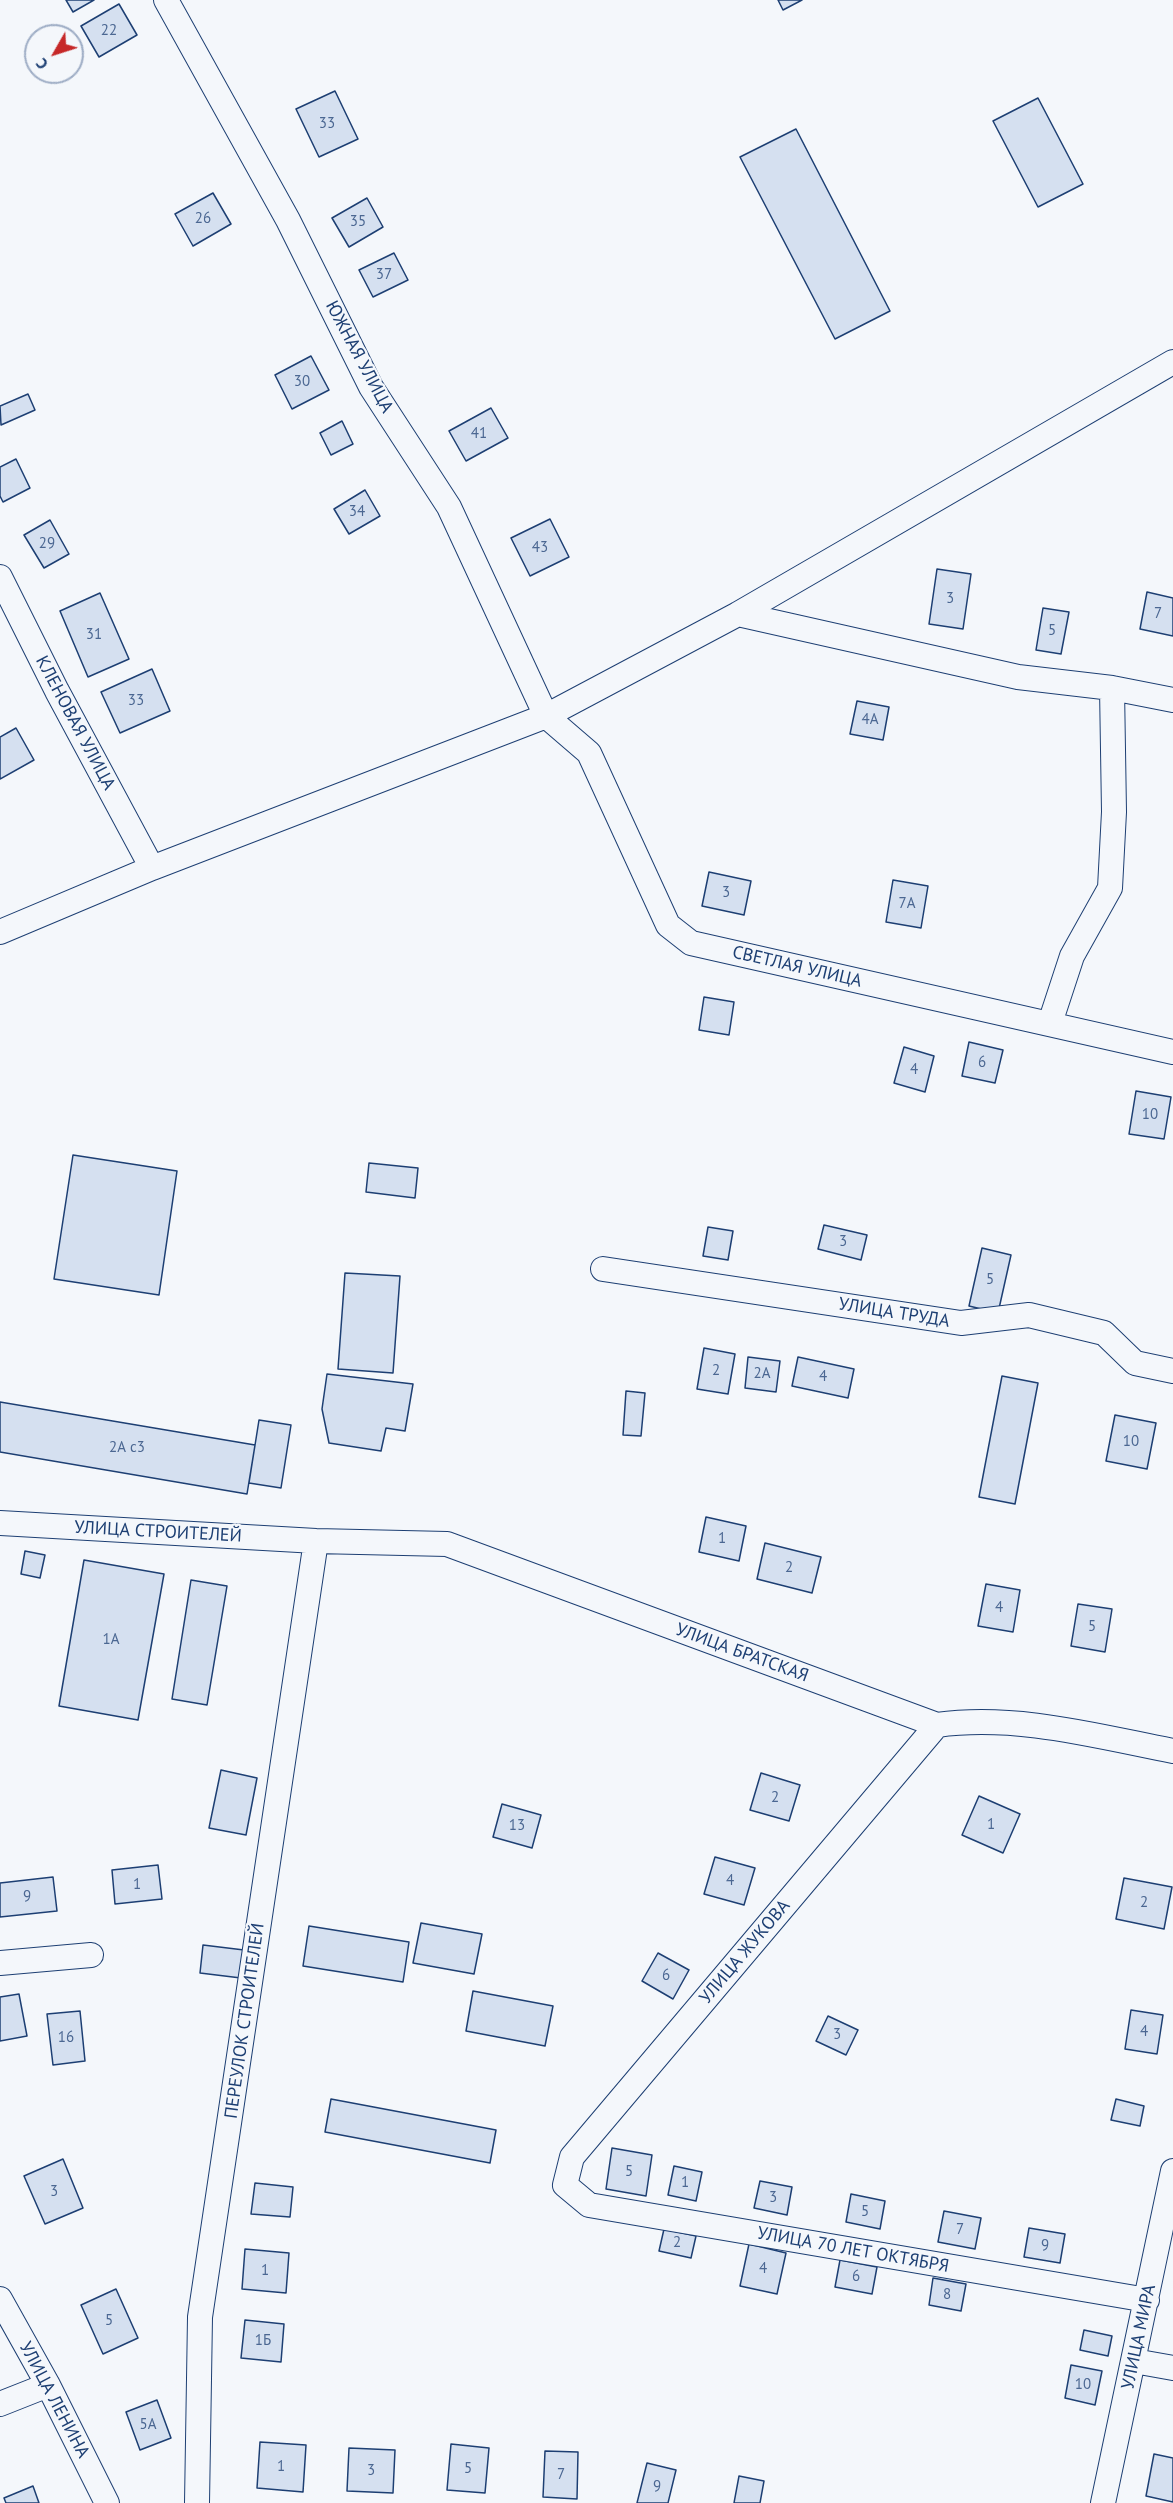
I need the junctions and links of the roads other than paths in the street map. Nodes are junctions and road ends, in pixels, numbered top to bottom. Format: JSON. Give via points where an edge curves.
{"nodes":[{"id":1,"x":166,"y":0,"type":"edge"},
{"id":2,"x":1173,"y":362,"type":"edge"},
{"id":3,"x":0,"y":577,"type":"edge"},
{"id":4,"x":738,"y":614,"type":"junction"},
{"id":5,"x":1112,"y":688,"type":"junction"},
{"id":6,"x":1173,"y":700,"type":"edge"},
{"id":7,"x":546,"y":716,"type":"junction"},
{"id":8,"x":152,"y":868,"type":"junction"},
{"id":9,"x":0,"y":932,"type":"edge"},
{"id":10,"x":1050,"y":1023,"type":"junction"},
{"id":11,"x":1173,"y":1052,"type":"edge"},
{"id":12,"x":603,"y":1269,"type":"dead end"},
{"id":13,"x":1173,"y":1371,"type":"edge"},
{"id":14,"x":0,"y":1523,"type":"edge"},
{"id":15,"x":316,"y":1540,"type":"junction"},
{"id":16,"x":937,"y":1725,"type":"junction"},
{"id":17,"x":1173,"y":1751,"type":"edge"},
{"id":18,"x":91,"y":1955,"type":"dead end"},
{"id":19,"x":0,"y":1963,"type":"edge"},
{"id":20,"x":1173,"y":2171,"type":"edge"},
{"id":21,"x":565,"y":2186,"type":"joint"},
{"id":22,"x":0,"y":2299,"type":"edge"},
{"id":23,"x":1147,"y":2300,"type":"junction"},
{"id":24,"x":1134,"y":2361,"type":"junction"},
{"id":25,"x":1173,"y":2368,"type":"edge"},
{"id":26,"x":48,"y":2385,"type":"junction"},
{"id":27,"x":0,"y":2404,"type":"edge"},
{"id":28,"x":107,"y":2503,"type":"edge"},
{"id":29,"x":197,"y":2503,"type":"edge"},
{"id":30,"x":1103,"y":2503,"type":"edge"}],
"edges":[{"from":1,"to":7,"type":"street","name":"ЮЖНАЯ УЛИЦА","via":[[288,220],[371,387],[449,507]]},
{"from":2,"to":4,"type":"street"},
{"from":3,"to":8,"type":"street","name":"КЛЕНОВАЯ УЛИЦА"},
{"from":4,"to":5,"type":"street","via":[[1018,677]]},
{"from":4,"to":7,"type":"street"},
{"from":5,"to":6,"type":"street"},
{"from":5,"to":10,"type":"street","via":[[1114,812],[1110,888],[1072,956]]},
{"from":7,"to":8,"type":"street"},
{"from":7,"to":10,"type":"street","name":"СВЕТЛАЯ УЛИЦА","via":[[589,753],[668,926],[691,944]]},
{"from":8,"to":9,"type":"street"},
{"from":10,"to":11,"type":"street","name":"СВЕТЛАЯ УЛИЦА"},
{"from":12,"to":13,"type":"street","name":"УЛИЦА ТРУДА","via":[[961,1323],[1029,1315],[1104,1334],[1135,1363]]},
{"from":14,"to":15,"type":"street","name":"УЛИЦА СТРОИТЕЛЕЙ"},
{"from":15,"to":16,"type":"street","name":"УЛИЦА БРАТСКАЯ","via":[[447,1544]]},
{"from":15,"to":29,"type":"street","name":"ПЕРЕУЛОК СТРОИТЕЛЕЙ","via":[[200,2317]]},
{"from":16,"to":17,"type":"street","name":"УЛИЦА БРАТСКАЯ","via":[[970,1721],[1015,1723]]},
{"from":16,"to":21,"type":"street","name":"УЛИЦА ЖУКОВА","via":[[572,2157]]},
{"from":18,"to":19,"type":"street"},
{"from":20,"to":23,"type":"street","name":"УЛИЦА МИРА"},
{"from":21,"to":23,"type":"street","name":"УЛИЦА 70 ЛЕТ ОКТЯБРЯ","via":[[590,2205]]},
{"from":22,"to":26,"type":"street","name":"УЛИЦА ЛЕНИНА"},
{"from":23,"to":24,"type":"street","name":"УЛИЦА МИРА"},
{"from":24,"to":25,"type":"street"},
{"from":24,"to":30,"type":"street","name":"УЛИЦА МИРА"},
{"from":26,"to":27,"type":"street"},
{"from":26,"to":28,"type":"street","name":"УЛИЦА ЛЕНИНА"}]}
